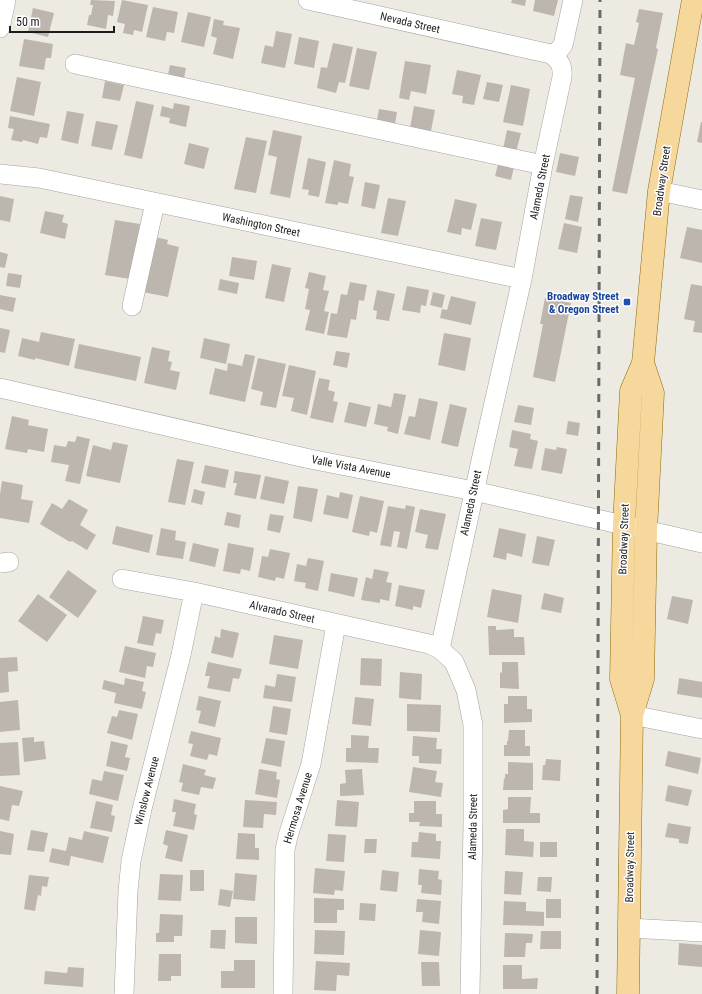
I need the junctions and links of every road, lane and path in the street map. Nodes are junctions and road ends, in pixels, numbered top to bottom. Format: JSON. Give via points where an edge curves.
{"nodes":[{"id":1,"x":6,"y":0,"type":"edge"},
{"id":2,"x":308,"y":0,"type":"edge"},
{"id":3,"x":573,"y":0,"type":"edge"},
{"id":4,"x":693,"y":0,"type":"edge"},
{"id":5,"x":0,"y":28,"type":"edge"},
{"id":6,"x":554,"y":56,"type":"junction"},
{"id":7,"x":75,"y":64,"type":"dead end"},
{"id":8,"x":543,"y":165,"type":"junction"},
{"id":9,"x":0,"y":174,"type":"edge"},
{"id":10,"x":659,"y":190,"type":"junction"},
{"id":11,"x":702,"y":200,"type":"edge"},
{"id":12,"x":155,"y":203,"type":"junction"},
{"id":13,"x":522,"y":279,"type":"junction"},
{"id":14,"x":132,"y":306,"type":"dead end"},
{"id":15,"x":644,"y":363,"type":"junction"},
{"id":16,"x":0,"y":388,"type":"edge"},
{"id":17,"x":474,"y":491,"type":"junction"},
{"id":18,"x":624,"y":525,"type":"junction"},
{"id":19,"x":646,"y":531,"type":"junction"},
{"id":20,"x":702,"y":543,"type":"edge"},
{"id":21,"x":122,"y":579,"type":"dead end"},
{"id":22,"x":194,"y":592,"type":"junction"},
{"id":23,"x":336,"y":624,"type":"junction"},
{"id":24,"x":440,"y":648,"type":"junction"},
{"id":25,"x":632,"y":715,"type":"junction"},
{"id":26,"x":702,"y":729,"type":"edge"},
{"id":27,"x":629,"y":928,"type":"junction"},
{"id":28,"x":702,"y":932,"type":"edge"},
{"id":29,"x":124,"y":994,"type":"edge"},
{"id":30,"x":283,"y":994,"type":"edge"},
{"id":31,"x":470,"y":994,"type":"edge"},
{"id":32,"x":628,"y":994,"type":"edge"}],
"edges":[{"from":1,"to":5,"type":"street"},
{"from":2,"to":6,"type":"street","name":"Nevada Street"},
{"from":3,"to":6,"type":"street","via":[[563,45]]},
{"from":4,"to":10,"type":"main road","name":"Broadway Street"},
{"from":6,"to":8,"type":"street","name":"Alameda Street","via":[[562,66],[562,78]]},
{"from":7,"to":8,"type":"street"},
{"from":8,"to":13,"type":"street","name":"Alameda Street"},
{"from":9,"to":12,"type":"street","name":"Washington Street","via":[[39,178]]},
{"from":10,"to":11,"type":"street"},
{"from":10,"to":15,"type":"main road","name":"Broadway Street"},
{"from":12,"to":13,"type":"street","name":"Washington Street"},
{"from":12,"to":14,"type":"street"},
{"from":13,"to":17,"type":"street","name":"Alameda Street"},
{"from":15,"to":18,"type":"main road","name":"Broadway Street","via":[[631,391]]},
{"from":15,"to":19,"type":"main road","name":"Broadway Street","via":[[653,393]]},
{"from":16,"to":17,"type":"street","name":"Valle Vista Avenue","via":[[310,460]]},
{"from":17,"to":18,"type":"street","name":"Valle Vista Avenue"},
{"from":17,"to":24,"type":"street","name":"Alameda Street"},
{"from":18,"to":19,"type":"street","name":"Valle Vista Avenue"},
{"from":18,"to":25,"type":"main road","name":"Broadway Street","via":[[621,678]]},
{"from":19,"to":20,"type":"street","name":"Valle Vista Avenue"},
{"from":19,"to":25,"type":"main road","name":"Broadway Street","via":[[643,679]]},
{"from":21,"to":22,"type":"street","name":"Alvarado Street"},
{"from":22,"to":23,"type":"street","name":"Alvarado Street"},
{"from":22,"to":29,"type":"street","name":"Winslow Avenue","via":[[131,861]]},
{"from":23,"to":24,"type":"street","name":"Alvarado Street"},
{"from":23,"to":30,"type":"street","name":"Hermosa Avenue","via":[[311,764],[285,850]]},
{"from":24,"to":31,"type":"street","name":"Alameda Street","via":[[454,662],[466,690],[473,724]]},
{"from":25,"to":26,"type":"street"},
{"from":25,"to":27,"type":"main road","name":"Broadway Street"},
{"from":27,"to":28,"type":"street"},
{"from":27,"to":32,"type":"main road","name":"Broadway Street"}]}
